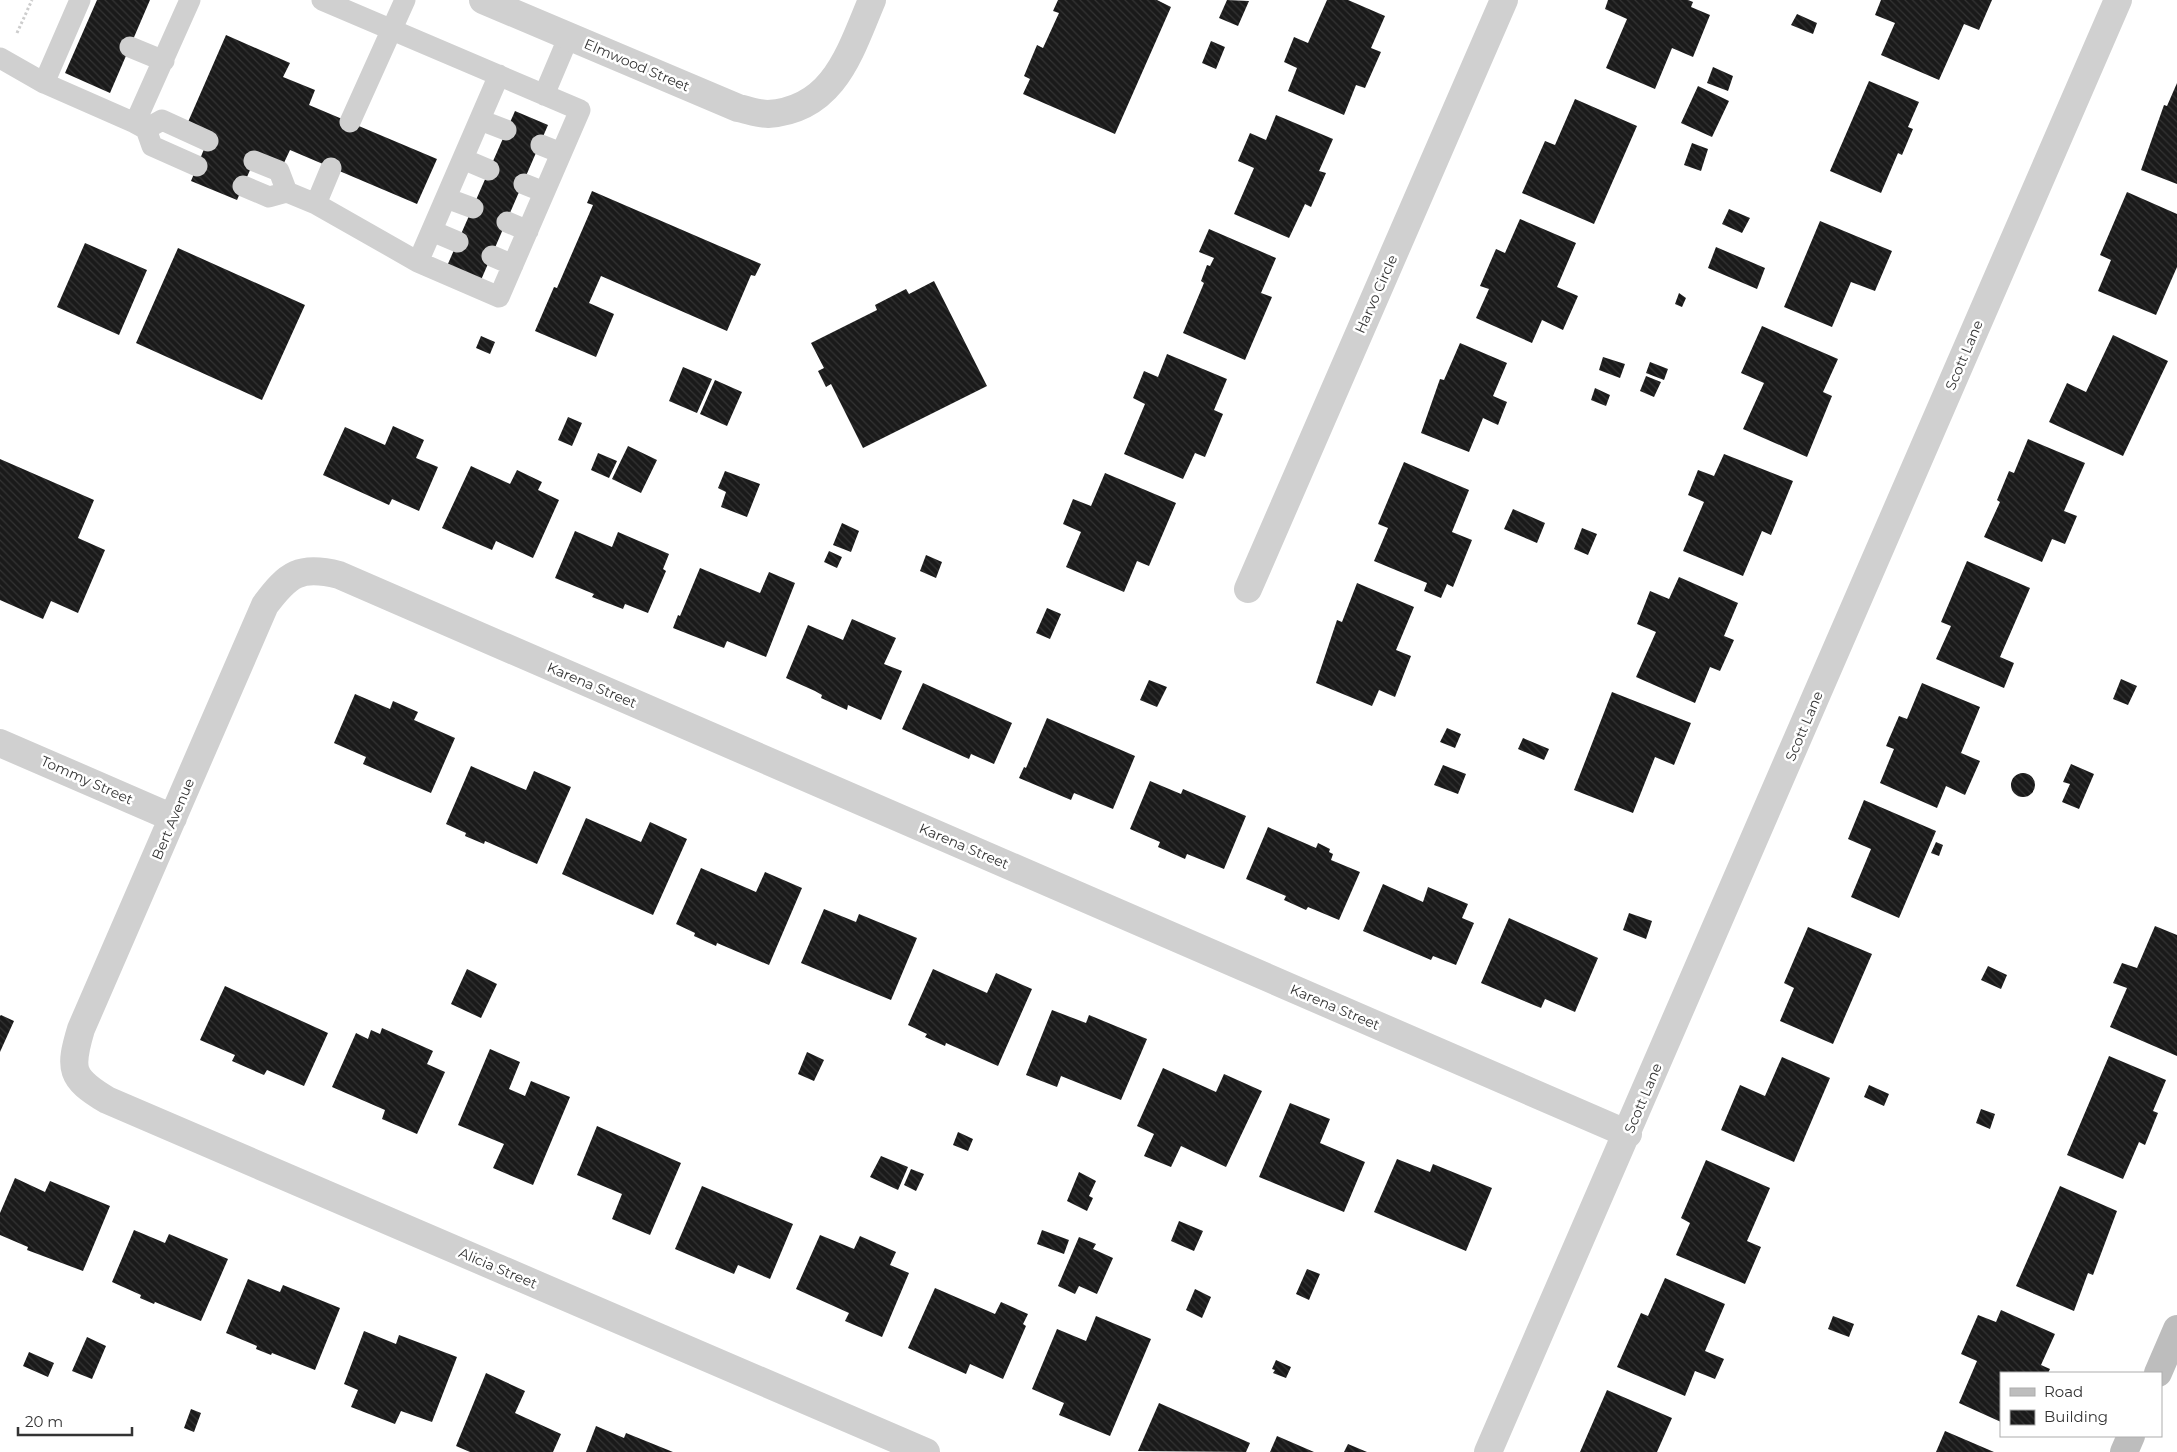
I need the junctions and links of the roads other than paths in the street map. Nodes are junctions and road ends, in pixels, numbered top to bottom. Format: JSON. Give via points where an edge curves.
{"nodes":[{"id":1,"x":80,"y":0,"type":"edge"},
{"id":2,"x":190,"y":0,"type":"edge"},
{"id":3,"x":322,"y":0,"type":"edge"},
{"id":4,"x":405,"y":0,"type":"edge"},
{"id":5,"x":483,"y":0,"type":"edge"},
{"id":6,"x":872,"y":0,"type":"edge"},
{"id":7,"x":1504,"y":0,"type":"edge"},
{"id":8,"x":2118,"y":0,"type":"edge"},
{"id":9,"x":513,"y":6,"type":"edge"},
{"id":10,"x":391,"y":30,"type":"junction"},
{"id":11,"x":569,"y":36,"type":"junction"},
{"id":12,"x":130,"y":47,"type":"dead end"},
{"id":13,"x":0,"y":58,"type":"edge"},
{"id":14,"x":164,"y":61,"type":"junction"},
{"id":15,"x":499,"y":75,"type":"junction"},
{"id":16,"x":44,"y":83,"type":"junction"},
{"id":17,"x":544,"y":95,"type":"junction"},
{"id":18,"x":480,"y":120,"type":"junction"},
{"id":19,"x":350,"y":122,"type":"dead end"},
{"id":20,"x":141,"y":126,"type":"junction"},
{"id":21,"x":506,"y":130,"type":"dead end"},
{"id":22,"x":208,"y":141,"type":"dead end"},
{"id":23,"x":541,"y":145,"type":"dead end"},
{"id":24,"x":561,"y":153,"type":"junction"},
{"id":25,"x":463,"y":159,"type":"junction"},
{"id":26,"x":254,"y":161,"type":"dead end"},
{"id":27,"x":197,"y":166,"type":"dead end"},
{"id":28,"x":331,"y":168,"type":"dead end"},
{"id":29,"x":489,"y":170,"type":"dead end"},
{"id":30,"x":524,"y":184,"type":"dead end"},
{"id":31,"x":243,"y":186,"type":"dead end"},
{"id":32,"x":287,"y":192,"type":"junction"},
{"id":33,"x":544,"y":192,"type":"junction"},
{"id":34,"x":446,"y":198,"type":"junction"},
{"id":35,"x":316,"y":204,"type":"junction"},
{"id":36,"x":472,"y":208,"type":"dead end"},
{"id":37,"x":507,"y":222,"type":"dead end"},
{"id":38,"x":528,"y":230,"type":"junction"},
{"id":39,"x":432,"y":231,"type":"junction"},
{"id":40,"x":458,"y":242,"type":"dead end"},
{"id":41,"x":492,"y":256,"type":"dead end"},
{"id":42,"x":418,"y":262,"type":"junction"},
{"id":43,"x":513,"y":265,"type":"junction"},
{"id":44,"x":297,"y":573,"type":"joint"},
{"id":45,"x":1248,"y":589,"type":"dead end"},
{"id":46,"x":0,"y":743,"type":"edge"},
{"id":47,"x":173,"y":818,"type":"junction"},
{"id":48,"x":76,"y":1076,"type":"joint"},
{"id":49,"x":1628,"y":1134,"type":"junction"},
{"id":50,"x":2177,"y":1329,"type":"edge"},
{"id":51,"x":2158,"y":1372,"type":"edge"},
{"id":52,"x":2131,"y":1437,"type":"edge"},
{"id":53,"x":926,"y":1452,"type":"edge"},
{"id":54,"x":1488,"y":1452,"type":"edge"},
{"id":55,"x":2124,"y":1452,"type":"edge"}],
"edges":[{"from":1,"to":16,"type":"lane","via":[[77,26]]},
{"from":2,"to":14,"type":"lane"},
{"from":3,"to":10,"type":"lane"},
{"from":4,"to":10,"type":"lane"},
{"from":5,"to":9,"type":"street","name":"Elmwood Street"},
{"from":6,"to":11,"type":"street","name":"Elmwood Street","via":[[844,66],[822,94],[794,110],[766,114],[738,108]]},
{"from":7,"to":45,"type":"street","name":"Harvo Circle"},
{"from":8,"to":49,"type":"street","name":"Scott Lane"},
{"from":9,"to":11,"type":"street","name":"Elmwood Street"},
{"from":10,"to":15,"type":"lane"},
{"from":10,"to":19,"type":"lane"},
{"from":11,"to":17,"type":"lane"},
{"from":12,"to":14,"type":"lane"},
{"from":13,"to":16,"type":"lane"},
{"from":14,"to":20,"type":"lane"},
{"from":15,"to":17,"type":"lane"},
{"from":15,"to":18,"type":"lane"},
{"from":16,"to":20,"type":"lane"},
{"from":17,"to":24,"type":"lane","via":[[580,110]]},
{"from":18,"to":21,"type":"lane"},
{"from":18,"to":25,"type":"lane"},
{"from":20,"to":22,"type":"lane","via":[[162,120]]},
{"from":20,"to":27,"type":"lane","via":[[152,146]]},
{"from":23,"to":24,"type":"lane"},
{"from":24,"to":33,"type":"lane"},
{"from":25,"to":29,"type":"lane"},
{"from":25,"to":34,"type":"lane"},
{"from":26,"to":32,"type":"lane","via":[[279,171]]},
{"from":28,"to":35,"type":"lane"},
{"from":30,"to":33,"type":"lane"},
{"from":31,"to":32,"type":"lane","via":[[269,197]]},
{"from":32,"to":35,"type":"lane"},
{"from":33,"to":38,"type":"lane"},
{"from":34,"to":36,"type":"lane"},
{"from":34,"to":39,"type":"lane"},
{"from":35,"to":42,"type":"lane"},
{"from":37,"to":38,"type":"lane"},
{"from":38,"to":43,"type":"lane"},
{"from":39,"to":40,"type":"lane"},
{"from":39,"to":42,"type":"lane"},
{"from":41,"to":43,"type":"lane"},
{"from":42,"to":43,"type":"lane","via":[[499,297]]},
{"from":44,"to":47,"type":"street","name":"Bert Avenue","via":[[280,585],[265,605]]},
{"from":44,"to":49,"type":"street","name":"Karena Street","via":[[318,570],[339,575]]},
{"from":46,"to":47,"type":"street","name":"Tommy Street"},
{"from":47,"to":48,"type":"street","name":"Bert Avenue","via":[[81,1029],[74,1054]]},
{"from":48,"to":53,"type":"street","name":"Alicia Street","via":[[89,1090],[107,1100]]},
{"from":49,"to":54,"type":"street","name":"Scott Lane"},
{"from":50,"to":51,"type":"street"},
{"from":52,"to":55,"type":"street"}]}
